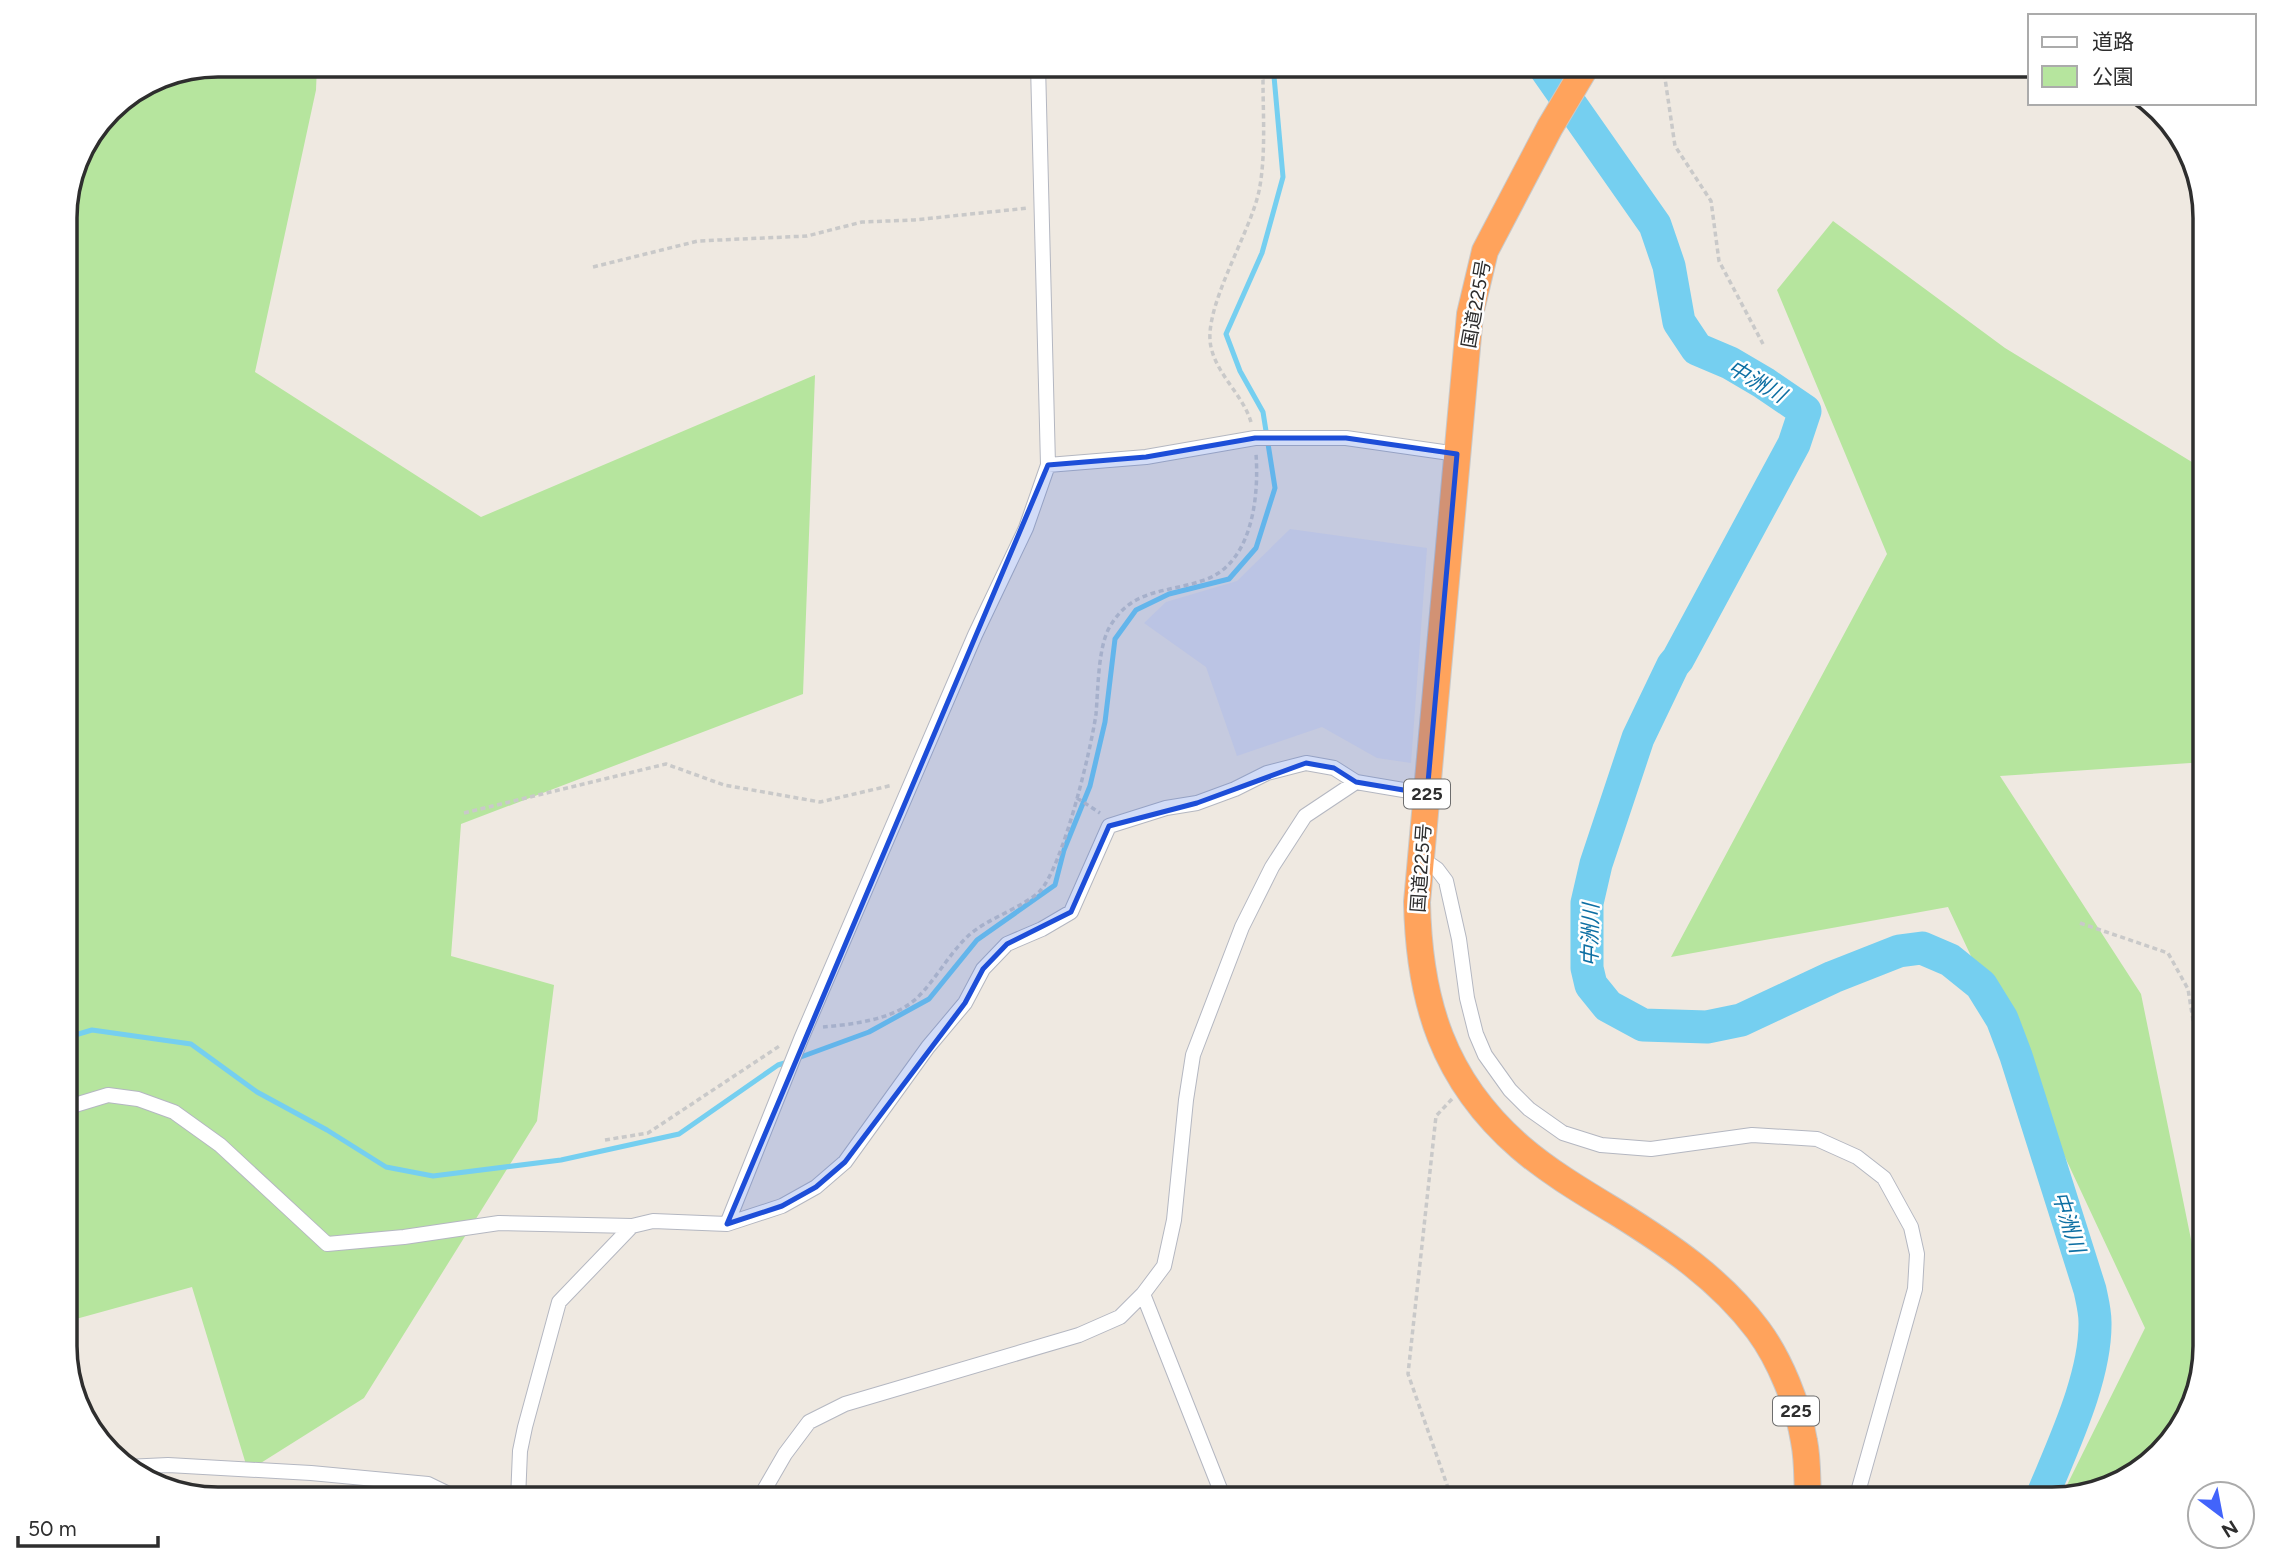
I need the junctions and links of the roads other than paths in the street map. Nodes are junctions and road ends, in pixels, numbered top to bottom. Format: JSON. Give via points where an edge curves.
{"nodes":[{"id":1,"x":1038,"y":77,"type":"edge"},
{"id":2,"x":1580,"y":77,"type":"edge"},
{"id":3,"x":1457,"y":454,"type":"junction"},
{"id":4,"x":1048,"y":465,"type":"junction"},
{"id":5,"x":1356,"y":782,"type":"junction"},
{"id":6,"x":1427,"y":794,"type":"junction"},
{"id":7,"x":1421,"y":858,"type":"junction"},
{"id":8,"x":77,"y":1104,"type":"edge"},
{"id":9,"x":727,"y":1224,"type":"junction"},
{"id":10,"x":632,"y":1226,"type":"junction"},
{"id":11,"x":1143,"y":1294,"type":"junction"},
{"id":12,"x":146,"y":1466,"type":"edge"},
{"id":13,"x":434,"y":1487,"type":"edge"},
{"id":14,"x":518,"y":1487,"type":"edge"},
{"id":15,"x":766,"y":1487,"type":"edge"},
{"id":16,"x":1219,"y":1487,"type":"edge"},
{"id":17,"x":1807,"y":1487,"type":"edge"},
{"id":18,"x":1859,"y":1487,"type":"edge"}],
"edges":[{"from":1,"to":4,"type":"street"},
{"from":2,"to":3,"type":"highway","name":"国道225号","number":"225","via":[[1485,251],[1470,314]]},
{"from":3,"to":4,"type":"street","via":[[1346,438],[1255,438],[1146,457]]},
{"from":3,"to":6,"type":"highway","name":"国道225号","number":"225"},
{"from":4,"to":9,"type":"street","via":[[1026,528],[975,635],[805,1030]]},
{"from":5,"to":6,"type":"street"},
{"from":5,"to":9,"type":"street","via":[[1334,768],[1306,763],[1267,773],[1197,803],[1109,827],[1071,912],[1007,944],[983,969],[965,1003],[845,1162],[816,1187],[782,1206]]},
{"from":5,"to":11,"type":"street","via":[[1305,816],[1272,867],[1242,927],[1193,1055],[1174,1220],[1164,1266]]},
{"from":6,"to":7,"type":"highway","name":"国道225号","number":"225"},
{"from":7,"to":17,"type":"highway","name":"国道225号","number":"225","via":[[1417,902],[1421,972],[1434,1024],[1465,1085],[1520,1147],[1708,1275],[1758,1330],[1799,1422]]},
{"from":7,"to":18,"type":"street","via":[[1446,881],[1467,998],[1485,1055],[1529,1110],[1563,1133],[1601,1145],[1651,1149],[1752,1135],[1817,1139],[1857,1157],[1884,1178],[1912,1227],[1917,1254],[1915,1289]]},
{"from":8,"to":10,"type":"street","via":[[108,1095],[138,1098],[174,1112],[220,1145],[327,1244],[499,1223]]},
{"from":9,"to":10,"type":"street","via":[[653,1221]]},
{"from":10,"to":14,"type":"street","via":[[559,1302],[525,1427]]},
{"from":11,"to":15,"type":"street","via":[[1119,1317],[1079,1335],[845,1404],[809,1422]]},
{"from":11,"to":16,"type":"street"},
{"from":12,"to":13,"type":"street","via":[[311,1473]]}]}
